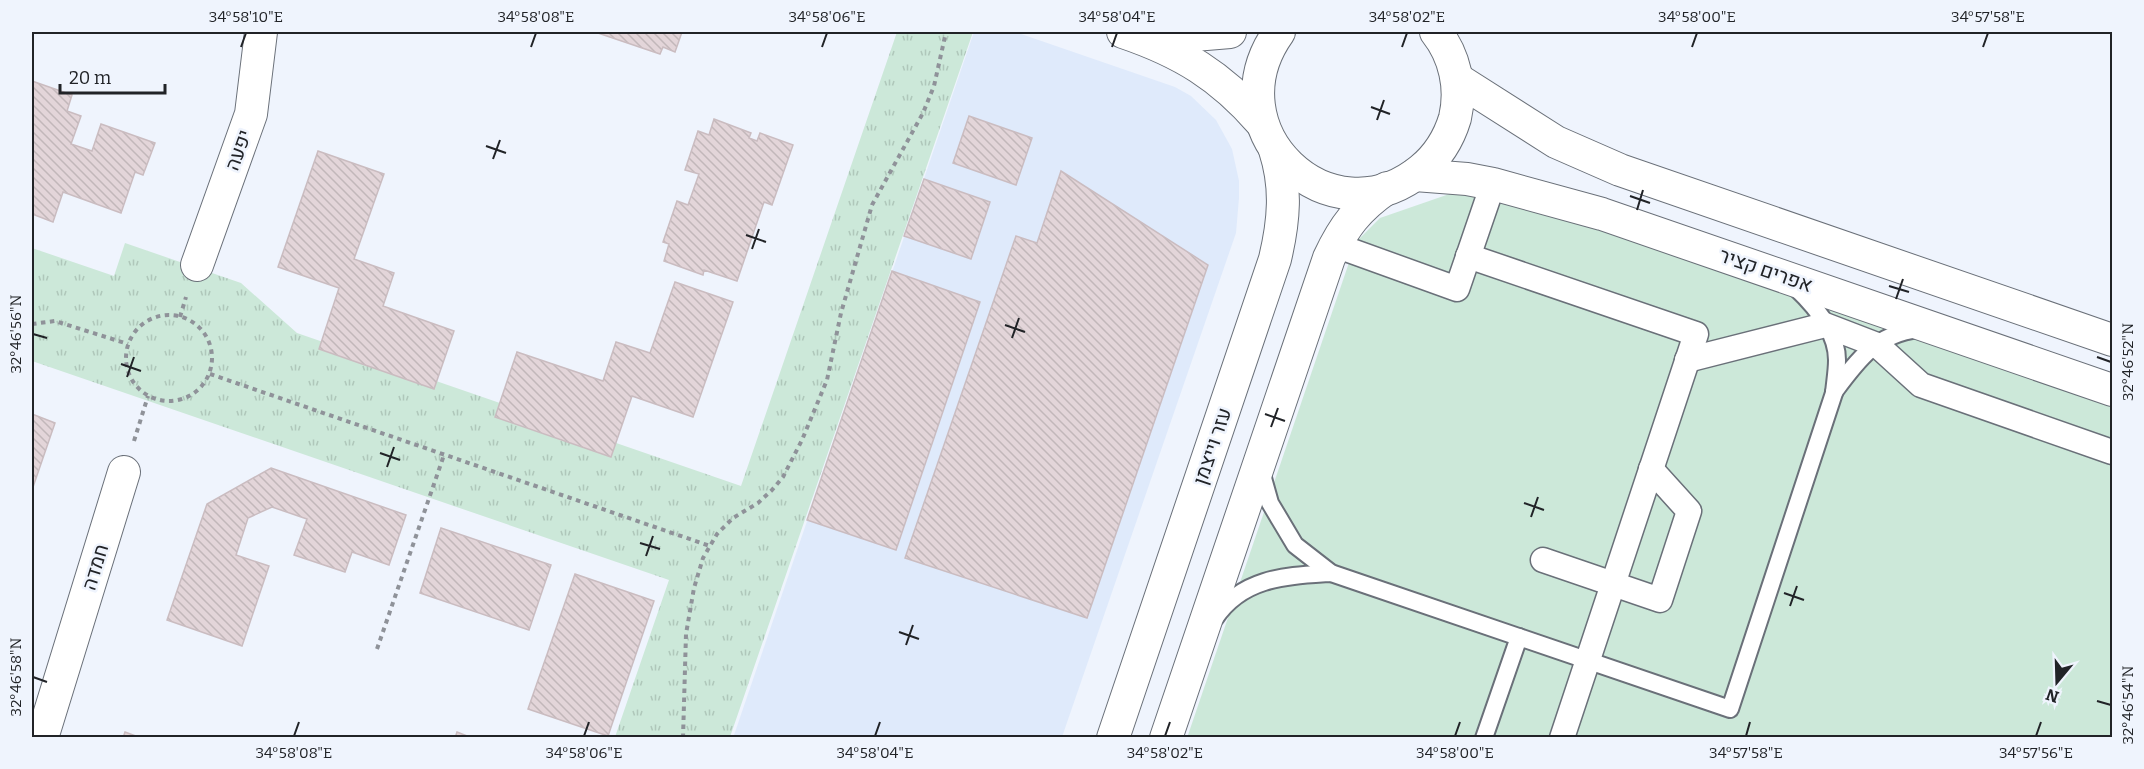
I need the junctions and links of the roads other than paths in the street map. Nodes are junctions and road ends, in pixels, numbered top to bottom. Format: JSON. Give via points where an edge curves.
{"nodes":[{"id":1,"x":261,"y":32,"type":"edge"},
{"id":2,"x":1124,"y":32,"type":"edge"},
{"id":3,"x":1230,"y":32,"type":"edge"},
{"id":4,"x":1278,"y":32,"type":"edge"},
{"id":5,"x":1436,"y":32,"type":"edge"},
{"id":6,"x":1457,"y":79,"type":"junction"},
{"id":7,"x":1261,"y":122,"type":"junction"},
{"id":8,"x":1275,"y":150,"type":"junction"},
{"id":9,"x":1415,"y":175,"type":"junction"},
{"id":10,"x":1493,"y":184,"type":"junction"},
{"id":11,"x":1387,"y":188,"type":"junction"},
{"id":12,"x":1335,"y":245,"type":"junction"},
{"id":13,"x":1468,"y":256,"type":"junction"},
{"id":14,"x":197,"y":265,"type":"dead end"},
{"id":15,"x":1785,"y":277,"type":"junction"},
{"id":16,"x":1825,"y":325,"type":"junction"},
{"id":17,"x":1930,"y":327,"type":"junction"},
{"id":18,"x":2112,"y":340,"type":"edge"},
{"id":19,"x":1877,"y":345,"type":"junction"},
{"id":20,"x":1688,"y":360,"type":"junction"},
{"id":21,"x":2112,"y":390,"type":"edge"},
{"id":22,"x":1834,"y":393,"type":"junction"},
{"id":23,"x":2112,"y":452,"type":"edge"},
{"id":24,"x":1259,"y":462,"type":"junction"},
{"id":25,"x":1651,"y":470,"type":"junction"},
{"id":26,"x":124,"y":472,"type":"road end"},
{"id":27,"x":1544,"y":560,"type":"dead end"},
{"id":28,"x":1331,"y":573,"type":"junction"},
{"id":29,"x":1613,"y":584,"type":"junction"},
{"id":30,"x":1519,"y":636,"type":"junction"},
{"id":31,"x":1197,"y":644,"type":"junction"},
{"id":32,"x":1588,"y":660,"type":"junction"},
{"id":33,"x":42,"y":738,"type":"edge"},
{"id":34,"x":1113,"y":738,"type":"edge"},
{"id":35,"x":1166,"y":738,"type":"edge"},
{"id":36,"x":1484,"y":738,"type":"edge"},
{"id":37,"x":1562,"y":738,"type":"edge"}],
"edges":[{"from":1,"to":14,"type":"street","name":"יפעה","via":[[251,114]]},
{"from":2,"to":3,"type":"street","via":[[1182,36]]},
{"from":2,"to":7,"type":"street","via":[[1202,68],[1235,93]]},
{"from":4,"to":7,"type":"street","via":[[1258,76]]},
{"from":5,"to":6,"type":"street","via":[[1448,49]]},
{"from":6,"to":9,"type":"street","via":[[1453,126],[1437,154]]},
{"from":6,"to":18,"type":"street","via":[[1556,142],[1620,170]]},
{"from":7,"to":8,"type":"street"},
{"from":8,"to":11,"type":"street","via":[[1296,172],[1325,188],[1357,193]]},
{"from":8,"to":34,"type":"street","name":"עזר וייצמן","via":[[1284,193],[1275,259]]},
{"from":9,"to":10,"type":"street","name":"אפרים קציר"},
{"from":9,"to":11,"type":"street"},
{"from":10,"to":13,"type":"street"},
{"from":10,"to":15,"type":"street","name":"אפרים קציר","via":[[1602,214]]},
{"from":11,"to":12,"type":"street","via":[[1361,207]]},
{"from":12,"to":13,"type":"street","via":[[1458,289]]},
{"from":12,"to":24,"type":"street"},
{"from":13,"to":20,"type":"street","via":[[1696,334]]},
{"from":15,"to":16,"type":"lane","via":[[1814,305]]},
{"from":15,"to":17,"type":"street","name":"אפרים קציר"},
{"from":16,"to":19,"type":"street"},
{"from":16,"to":20,"type":"street"},
{"from":16,"to":22,"type":"lane","via":[[1837,358]]},
{"from":17,"to":19,"type":"lane","via":[[1904,331]]},
{"from":17,"to":21,"type":"street","name":"אפרים קציר"},
{"from":19,"to":22,"type":"lane","via":[[1857,360]]},
{"from":19,"to":23,"type":"street","via":[[1921,385]]},
{"from":20,"to":25,"type":"street"},
{"from":22,"to":32,"type":"lane","via":[[1730,709]]},
{"from":24,"to":28,"type":"lane","via":[[1270,503],[1296,546]]},
{"from":24,"to":31,"type":"street"},
{"from":25,"to":29,"type":"street"},
{"from":25,"to":29,"type":"street","via":[[1689,511],[1660,600]]},
{"from":26,"to":33,"type":"street","name":"חמדה"},
{"from":27,"to":29,"type":"street"},
{"from":28,"to":30,"type":"lane"},
{"from":28,"to":31,"type":"lane","via":[[1285,576],[1254,585],[1224,605]]},
{"from":29,"to":32,"type":"street"},
{"from":30,"to":32,"type":"lane"},
{"from":30,"to":36,"type":"lane"},
{"from":31,"to":35,"type":"street"},
{"from":32,"to":37,"type":"street"}]}
